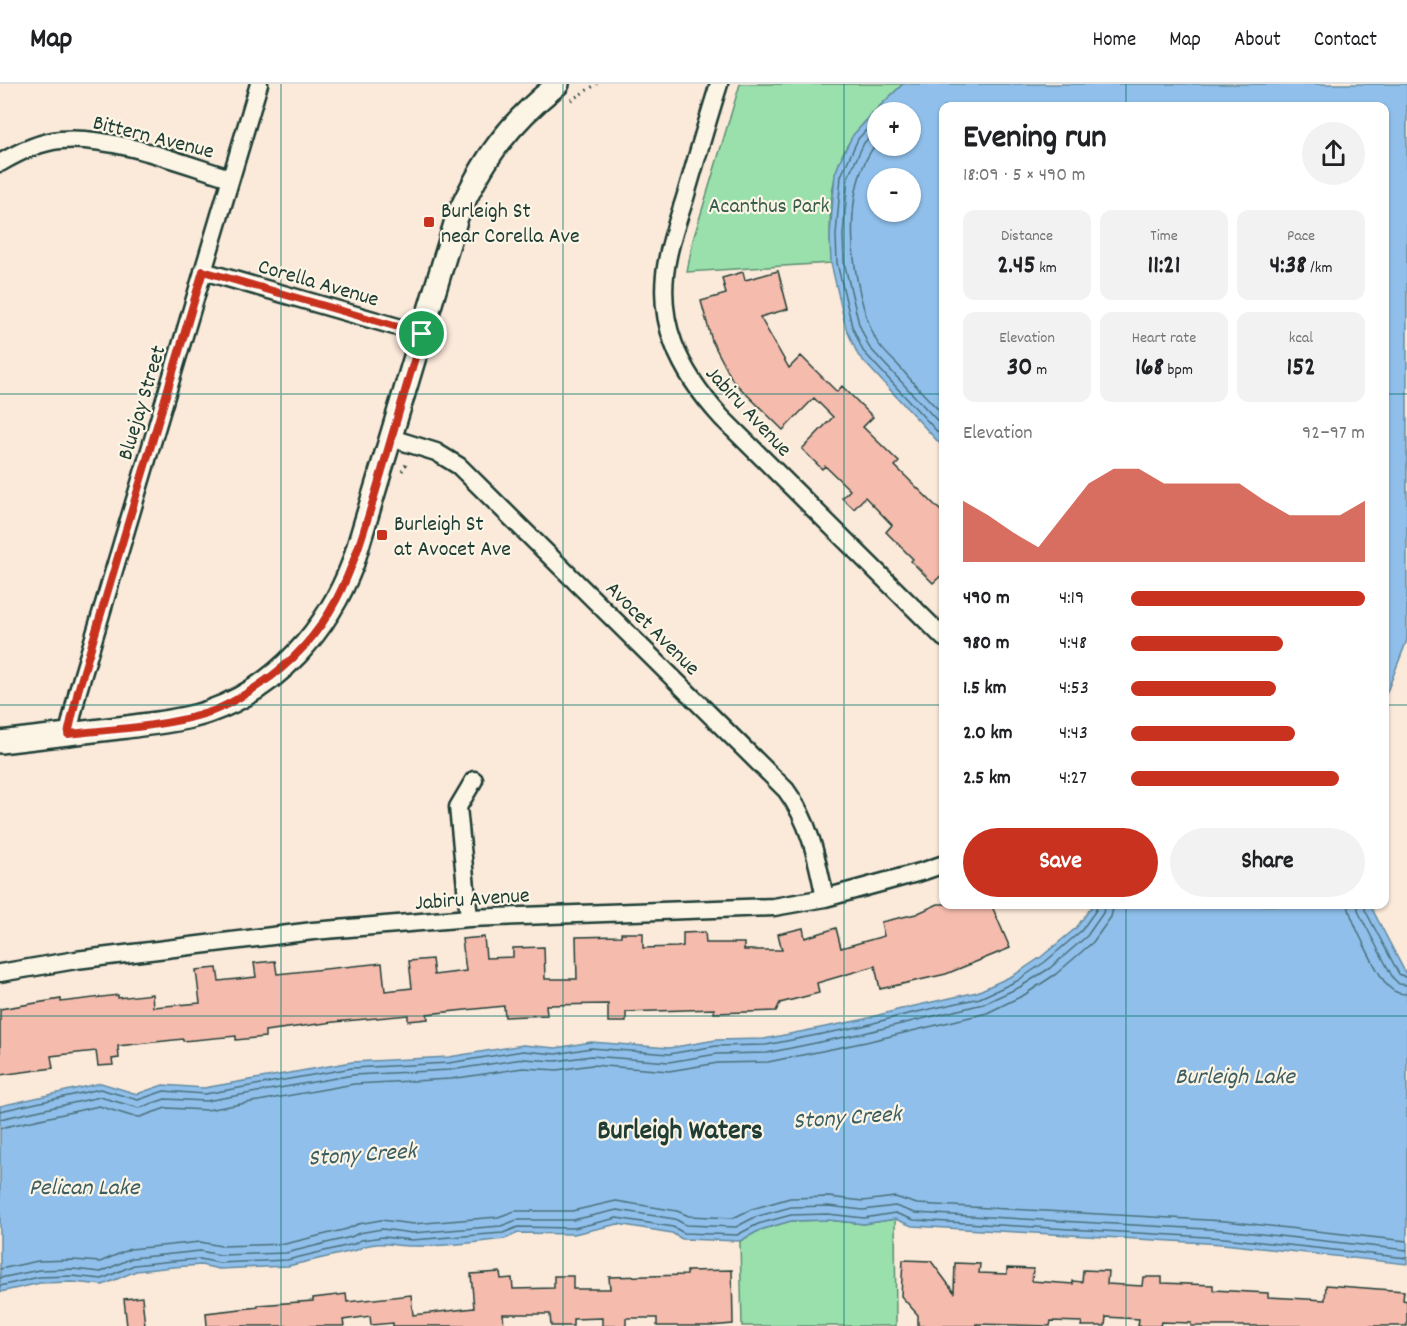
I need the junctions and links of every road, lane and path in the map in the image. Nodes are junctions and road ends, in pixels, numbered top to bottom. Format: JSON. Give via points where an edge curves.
{"nodes":[{"id":1,"x":259,"y":84,"type":"edge"},
{"id":2,"x":597,"y":84,"type":"edge"},
{"id":3,"x":719,"y":84,"type":"edge"},
{"id":4,"x":562,"y":93,"type":"edge"},
{"id":5,"x":0,"y":164,"type":"edge"},
{"id":6,"x":230,"y":178,"type":"junction"},
{"id":7,"x":203,"y":271,"type":"junction"},
{"id":8,"x":422,"y":334,"type":"junction"},
{"id":9,"x":391,"y":438,"type":"junction"},
{"id":10,"x":407,"y":463,"type":"dead end"},
{"id":11,"x":399,"y":480,"type":"dead end"},
{"id":12,"x":939,"y":633,"type":"edge"},
{"id":13,"x":68,"y":734,"type":"junction"},
{"id":14,"x":0,"y":742,"type":"edge"},
{"id":15,"x":474,"y":780,"type":"dead end"},
{"id":16,"x":939,"y":866,"type":"edge"},
{"id":17,"x":825,"y":898,"type":"junction"},
{"id":18,"x":469,"y":918,"type":"junction"},
{"id":19,"x":0,"y":973,"type":"edge"}],
"edges":[{"from":1,"to":6,"type":"street","name":"Bluejay Street"},
{"from":2,"to":4,"type":"path"},
{"from":3,"to":12,"type":"street","name":"Jabiru Avenue","via":[[668,256],[664,301],[674,347],[683,369],[708,402]]},
{"from":4,"to":8,"type":"street","via":[[513,124],[480,169],[457,218]]},
{"from":5,"to":6,"type":"street","name":"Bittern Avenue","via":[[40,145],[81,140],[120,145]]},
{"from":6,"to":7,"type":"street","name":"Bluejay Street"},
{"from":7,"to":8,"type":"street","name":"Corella Avenue"},
{"from":7,"to":13,"type":"street","name":"Bluejay Street"},
{"from":8,"to":9,"type":"street"},
{"from":9,"to":13,"type":"street","via":[[346,582],[300,652],[238,699],[209,712],[179,720]]},
{"from":9,"to":17,"type":"street","name":"Avocet Avenue","via":[[436,452],[459,466],[786,790],[811,836]]},
{"from":10,"to":11,"type":"path"},
{"from":13,"to":14,"type":"street"},
{"from":15,"to":18,"type":"street","via":[[458,807]]},
{"from":16,"to":17,"type":"street","name":"Jabiru Avenue"},
{"from":17,"to":18,"type":"street","name":"Jabiru Avenue","via":[[774,907]]},
{"from":18,"to":19,"type":"street","name":"Jabiru Avenue","via":[[301,932]]}]}
